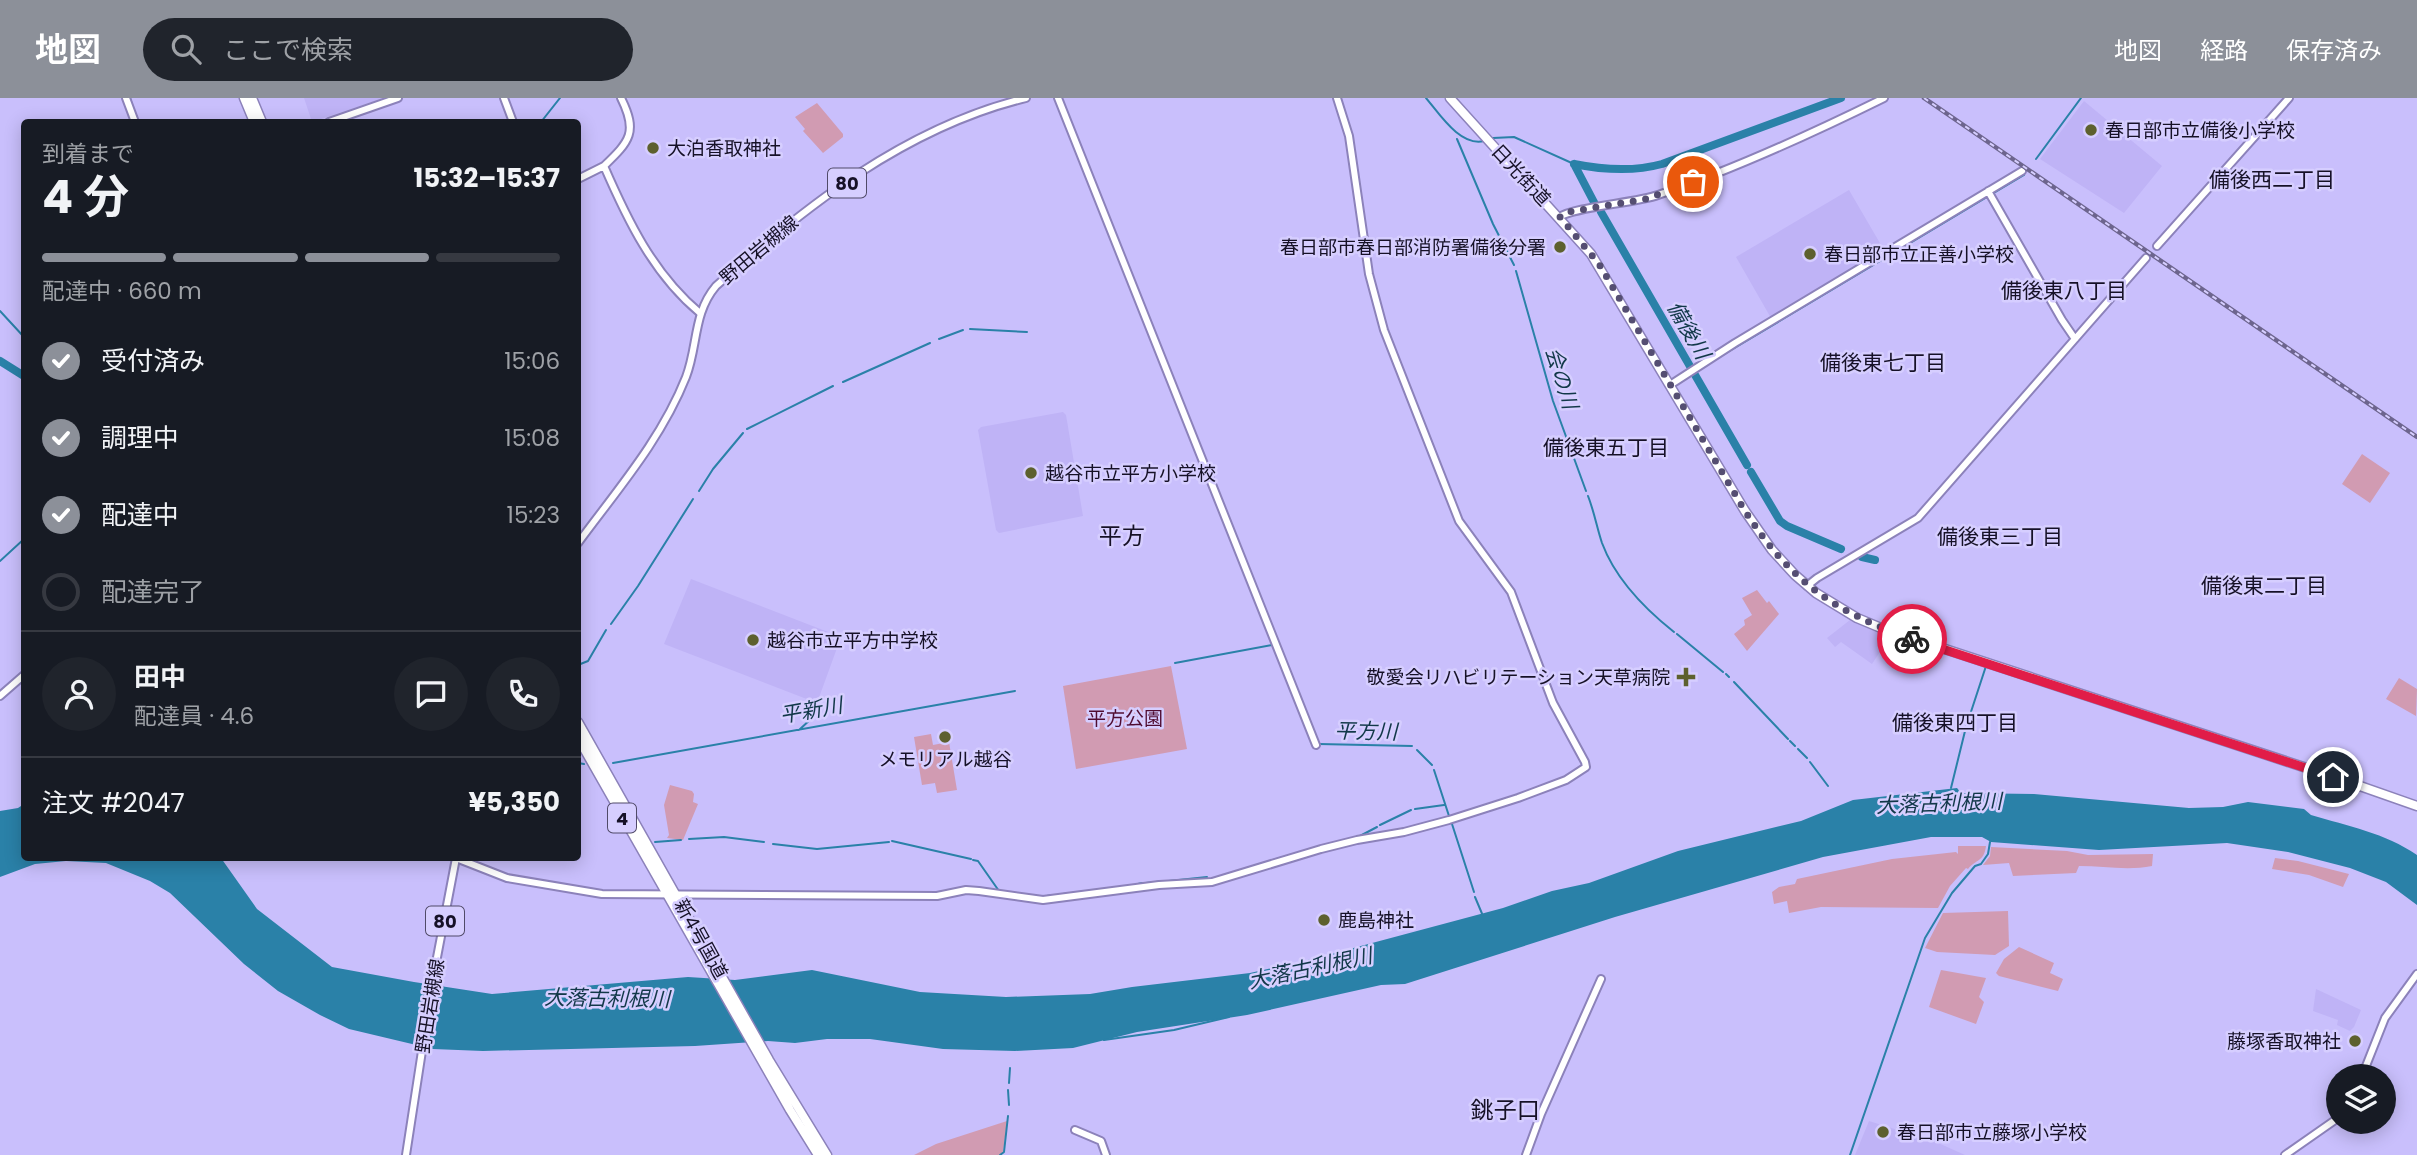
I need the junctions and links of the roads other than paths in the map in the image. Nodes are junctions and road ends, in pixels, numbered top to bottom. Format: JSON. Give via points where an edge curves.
{"nodes":[{"id":1,"x":126,"y":98,"type":"edge"},
{"id":2,"x":244,"y":98,"type":"edge"},
{"id":3,"x":252,"y":98,"type":"edge"},
{"id":4,"x":398,"y":98,"type":"edge"},
{"id":5,"x":504,"y":98,"type":"edge"},
{"id":6,"x":621,"y":98,"type":"edge"},
{"id":7,"x":1026,"y":98,"type":"edge"},
{"id":8,"x":1058,"y":98,"type":"edge"},
{"id":9,"x":1337,"y":98,"type":"edge"},
{"id":10,"x":1450,"y":98,"type":"edge"},
{"id":11,"x":1884,"y":98,"type":"edge"},
{"id":12,"x":2289,"y":98,"type":"edge"},
{"id":13,"x":134,"y":119,"type":"edge"},
{"id":14,"x":253,"y":119,"type":"edge"},
{"id":15,"x":261,"y":119,"type":"edge"},
{"id":16,"x":338,"y":119,"type":"edge"},
{"id":17,"x":512,"y":119,"type":"edge"},
{"id":18,"x":604,"y":166,"type":"junction"},
{"id":19,"x":2022,"y":171,"type":"dead end"},
{"id":20,"x":581,"y":178,"type":"edge"},
{"id":21,"x":1987,"y":191,"type":"junction"},
{"id":22,"x":1560,"y":217,"type":"junction"},
{"id":23,"x":2157,"y":246,"type":"dead end"},
{"id":24,"x":2146,"y":258,"type":"dead end"},
{"id":25,"x":700,"y":313,"type":"junction"},
{"id":26,"x":2075,"y":339,"type":"junction"},
{"id":27,"x":1670,"y":385,"type":"junction"},
{"id":28,"x":581,"y":539,"type":"edge"},
{"id":29,"x":1807,"y":586,"type":"junction"},
{"id":30,"x":21,"y":678,"type":"edge"},
{"id":31,"x":0,"y":696,"type":"edge"},
{"id":32,"x":581,"y":728,"type":"edge"},
{"id":33,"x":581,"y":743,"type":"edge"},
{"id":34,"x":1316,"y":745,"type":"dead end"},
{"id":35,"x":2417,"y":806,"type":"edge"},
{"id":36,"x":455,"y":861,"type":"edge"},
{"id":37,"x":463,"y":861,"type":"edge"},
{"id":38,"x":672,"y":897,"type":"junction"},
{"id":39,"x":2417,"y":974,"type":"edge"},
{"id":40,"x":1601,"y":979,"type":"dead end"},
{"id":41,"x":765,"y":1060,"type":"junction"},
{"id":42,"x":2367,"y":1064,"type":"edge"},
{"id":43,"x":2326,"y":1127,"type":"edge"},
{"id":44,"x":1075,"y":1130,"type":"dead end"},
{"id":45,"x":406,"y":1155,"type":"edge"},
{"id":46,"x":818,"y":1155,"type":"edge"},
{"id":47,"x":827,"y":1155,"type":"edge"},
{"id":48,"x":1106,"y":1155,"type":"edge"},
{"id":49,"x":1526,"y":1155,"type":"edge"},
{"id":50,"x":2286,"y":1155,"type":"edge"}],
"edges":[{"from":1,"to":13,"type":"street"},
{"from":2,"to":14,"type":"highway"},
{"from":3,"to":15,"type":"highway"},
{"from":4,"to":16,"type":"street"},
{"from":5,"to":17,"type":"street"},
{"from":6,"to":18,"type":"street","via":[[631,126],[623,146]]},
{"from":7,"to":25,"type":"street","name":"野田岩槻線","number":"80","via":[[937,128],[852,179],[793,220],[724,279],[709,294]]},
{"from":8,"to":34,"type":"street"},
{"from":9,"to":38,"type":"street","via":[[1349,136],[1369,274],[1384,330],[1459,522],[1511,592],[1553,703],[1586,767],[1566,780],[1448,820],[1321,849],[1212,882],[1043,900],[966,890],[937,896]]},
{"from":10,"to":22,"type":"highway","name":"日光街道"},
{"from":11,"to":22,"type":"street","via":[[1798,140],[1661,195]]},
{"from":12,"to":23,"type":"street"},
{"from":18,"to":20,"type":"street"},
{"from":18,"to":25,"type":"street","via":[[645,250]]},
{"from":19,"to":21,"type":"street"},
{"from":21,"to":26,"type":"street"},
{"from":21,"to":27,"type":"street"},
{"from":22,"to":27,"type":"highway","name":"日光街道","via":[[1599,264]]},
{"from":24,"to":26,"type":"street"},
{"from":25,"to":28,"type":"street","name":"野田岩槻線","number":"80","via":[[686,377],[659,430]]},
{"from":26,"to":29,"type":"street","via":[[1918,519]]},
{"from":27,"to":29,"type":"highway","name":"日光街道","via":[[1759,533]]},
{"from":29,"to":35,"type":"highway","name":"日光街道","via":[[1881,628]]},
{"from":30,"to":31,"type":"street"},
{"from":32,"to":38,"type":"highway","name":"新4号国道","number":"4"},
{"from":33,"to":38,"type":"highway","name":"新4号国道","number":"4"},
{"from":36,"to":45,"type":"street","name":"野田岩槻線","number":"80"},
{"from":37,"to":38,"type":"street","via":[[519,880],[602,894]]},
{"from":38,"to":41,"type":"highway","name":"新4号国道","number":"4"},
{"from":39,"to":42,"type":"street","via":[[2385,1018]]},
{"from":40,"to":49,"type":"street"},
{"from":41,"to":46,"type":"highway","name":"新4号国道","number":"4"},
{"from":41,"to":47,"type":"highway","name":"新4号国道","number":"4"},
{"from":43,"to":50,"type":"street"},
{"from":44,"to":48,"type":"street","via":[[1101,1141]]}]}
